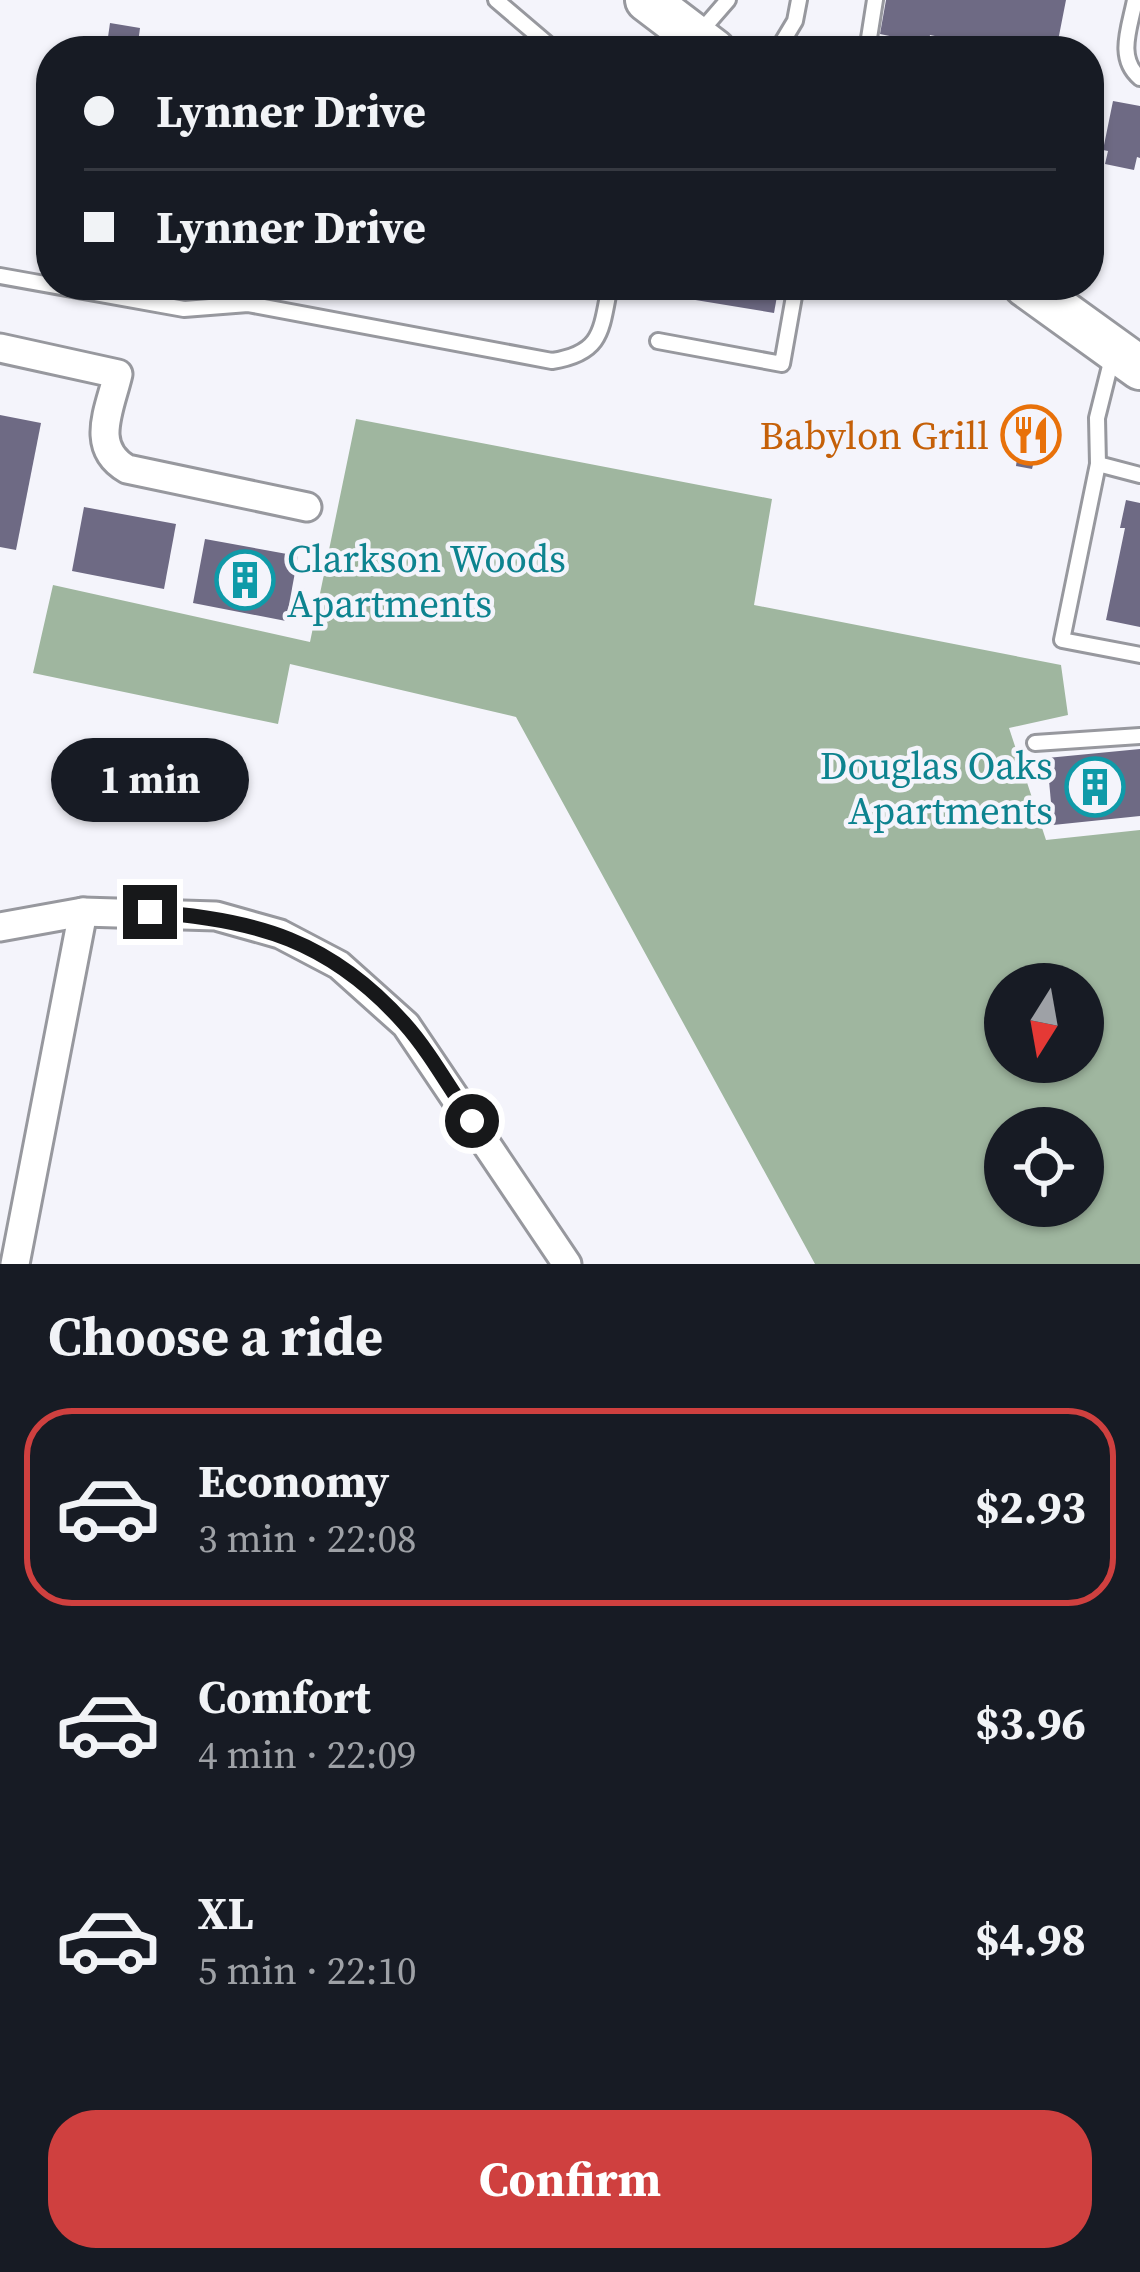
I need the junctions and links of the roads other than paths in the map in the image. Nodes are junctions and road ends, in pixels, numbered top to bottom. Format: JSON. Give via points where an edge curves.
{"nodes":[{"id":1,"x":496,"y":0,"type":"edge"},
{"id":2,"x":646,"y":0,"type":"edge"},
{"id":3,"x":728,"y":0,"type":"edge"},
{"id":4,"x":799,"y":0,"type":"edge"},
{"id":5,"x":875,"y":0,"type":"edge"},
{"id":6,"x":1136,"y":0,"type":"edge"},
{"id":7,"x":538,"y":36,"type":"edge"},
{"id":8,"x":686,"y":36,"type":"edge"},
{"id":9,"x":704,"y":36,"type":"edge"},
{"id":10,"x":786,"y":36,"type":"edge"},
{"id":11,"x":869,"y":36,"type":"edge"},
{"id":12,"x":1140,"y":78,"type":"edge"},
{"id":13,"x":0,"y":276,"type":"edge"},
{"id":14,"x":36,"y":282,"type":"edge"},
{"id":15,"x":134,"y":300,"type":"edge"},
{"id":16,"x":606,"y":300,"type":"edge"},
{"id":17,"x":793,"y":300,"type":"edge"},
{"id":18,"x":1047,"y":300,"type":"edge"},
{"id":19,"x":658,"y":341,"type":"dead end"},
{"id":20,"x":0,"y":348,"type":"edge"},
{"id":21,"x":1130,"y":356,"type":"edge"},
{"id":22,"x":1097,"y":464,"type":"junction"},
{"id":23,"x":1140,"y":475,"type":"edge"},
{"id":24,"x":307,"y":507,"type":"dead end"},
{"id":25,"x":1140,"y":655,"type":"edge"},
{"id":26,"x":1140,"y":736,"type":"edge"},
{"id":27,"x":1035,"y":743,"type":"dead end"},
{"id":28,"x":83,"y":912,"type":"junction"},
{"id":29,"x":0,"y":927,"type":"edge"},
{"id":30,"x":15,"y":1264,"type":"edge"},
{"id":31,"x":567,"y":1264,"type":"edge"}],
"edges":[{"from":1,"to":7,"type":"lane"},
{"from":2,"to":8,"type":"main road"},
{"from":3,"to":9,"type":"lane"},
{"from":4,"to":10,"type":"lane"},
{"from":5,"to":11,"type":"lane"},
{"from":6,"to":12,"type":"lane","via":[[1125,50]]},
{"from":13,"to":14,"type":"lane"},
{"from":15,"to":16,"type":"lane","via":[[184,309],[248,304],[551,361],[596,343]]},
{"from":17,"to":19,"type":"lane","via":[[782,364]]},
{"from":18,"to":21,"type":"main road"},
{"from":20,"to":24,"type":"street","via":[[118,374],[103,441],[110,459],[127,469]]},
{"from":21,"to":22,"type":"lane","via":[[1097,418]]},
{"from":22,"to":23,"type":"lane"},
{"from":22,"to":25,"type":"lane","via":[[1063,640]]},
{"from":26,"to":27,"type":"lane"},
{"from":28,"to":29,"type":"street"},
{"from":28,"to":30,"type":"street"},
{"from":28,"to":31,"type":"street","via":[[216,916],[280,934],[339,965],[406,1025]]}]}
